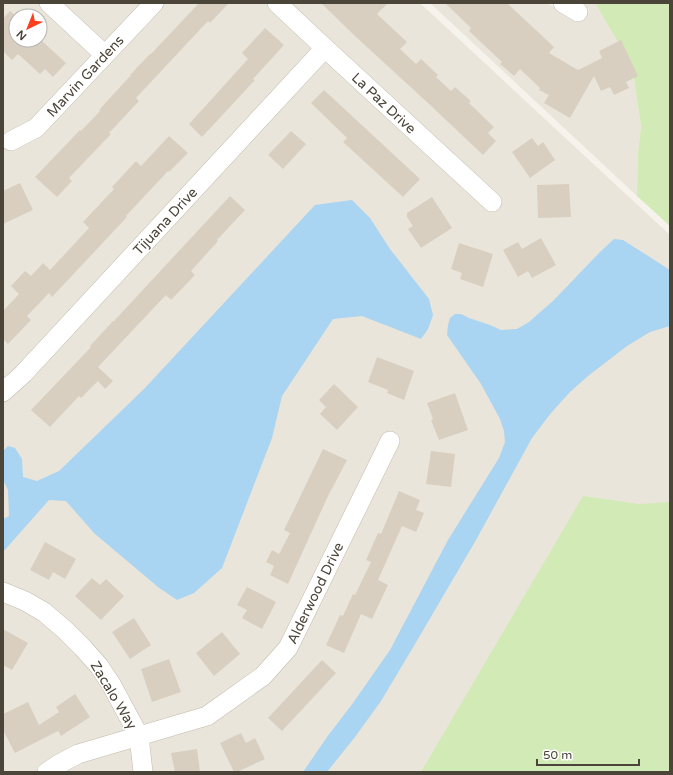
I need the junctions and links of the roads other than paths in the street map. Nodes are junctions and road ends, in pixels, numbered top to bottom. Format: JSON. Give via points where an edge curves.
{"nodes":[{"id":1,"x":49,"y":3,"type":"edge"},
{"id":2,"x":154,"y":3,"type":"edge"},
{"id":3,"x":277,"y":3,"type":"edge"},
{"id":4,"x":325,"y":48,"type":"junction"},
{"id":5,"x":105,"y":55,"type":"junction"},
{"id":6,"x":10,"y":141,"type":"dead end"},
{"id":7,"x":492,"y":202,"type":"dead end"},
{"id":8,"x":3,"y":392,"type":"edge"},
{"id":9,"x":390,"y":441,"type":"dead end"},
{"id":10,"x":3,"y":592,"type":"edge"},
{"id":11,"x":139,"y":736,"type":"junction"},
{"id":12,"x":47,"y":772,"type":"edge"},
{"id":13,"x":143,"y":772,"type":"edge"}],
"edges":[{"from":1,"to":5,"type":"street"},
{"from":2,"to":5,"type":"street","name":"Marvin Gardens"},
{"from":3,"to":4,"type":"street","name":"La Paz Drive"},
{"from":4,"to":7,"type":"street","name":"La Paz Drive"},
{"from":4,"to":8,"type":"street","name":"Tijuana Drive","via":[[23,374]]},
{"from":5,"to":6,"type":"street","name":"Marvin Gardens","via":[[36,128]]},
{"from":9,"to":11,"type":"street","name":"Alderwood Drive","via":[[288,648],[263,676],[207,716]]},
{"from":10,"to":11,"type":"street","name":"Zacalo Way","via":[[44,612],[84,648],[111,684]]},
{"from":11,"to":12,"type":"street","name":"Alderwood Drive","via":[[78,754]]},
{"from":11,"to":13,"type":"street","name":"Zacalo Way"}]}
